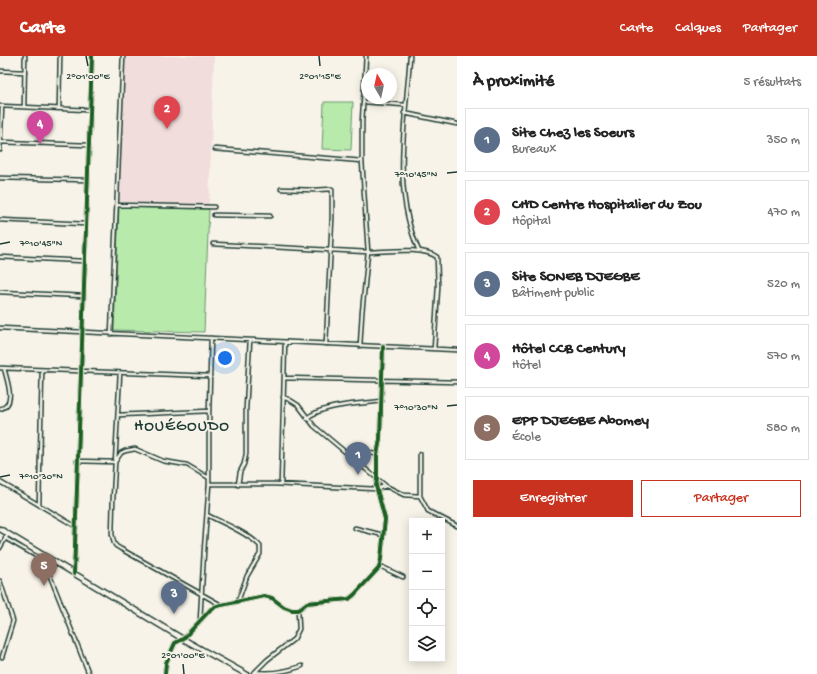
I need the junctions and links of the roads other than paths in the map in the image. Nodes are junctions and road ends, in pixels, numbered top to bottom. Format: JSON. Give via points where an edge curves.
{"nodes":[{"id":1,"x":25,"y":56,"type":"edge"},
{"id":2,"x":60,"y":56,"type":"edge"},
{"id":3,"x":92,"y":56,"type":"edge"},
{"id":4,"x":123,"y":56,"type":"edge"},
{"id":5,"x":366,"y":56,"type":"edge"},
{"id":6,"x":410,"y":56,"type":"edge"},
{"id":7,"x":365,"y":68,"type":"edge"},
{"id":8,"x":0,"y":71,"type":"edge"},
{"id":9,"x":25,"y":72,"type":"junction"},
{"id":10,"x":364,"y":104,"type":"edge"},
{"id":11,"x":391,"y":104,"type":"edge"},
{"id":12,"x":405,"y":105,"type":"junction"},
{"id":13,"x":1,"y":106,"type":"edge"},
{"id":14,"x":24,"y":107,"type":"junction"},
{"id":15,"x":59,"y":108,"type":"junction"},
{"id":16,"x":90,"y":110,"type":"junction"},
{"id":17,"x":404,"y":113,"type":"junction"},
{"id":18,"x":457,"y":124,"type":"edge"},
{"id":19,"x":0,"y":142,"type":"edge"},
{"id":20,"x":88,"y":145,"type":"junction"},
{"id":21,"x":215,"y":149,"type":"dead end"},
{"id":22,"x":0,"y":150,"type":"edge"},
{"id":23,"x":362,"y":161,"type":"junction"},
{"id":24,"x":0,"y":178,"type":"edge"},
{"id":25,"x":87,"y":180,"type":"junction"},
{"id":26,"x":282,"y":188,"type":"dead end"},
{"id":27,"x":117,"y":205,"type":"junction"},
{"id":28,"x":214,"y":207,"type":"dead end"},
{"id":29,"x":214,"y":215,"type":"dead end"},
{"id":30,"x":270,"y":216,"type":"dead end"},
{"id":31,"x":0,"y":220,"type":"edge"},
{"id":32,"x":86,"y":224,"type":"junction"},
{"id":33,"x":213,"y":244,"type":"dead end"},
{"id":34,"x":330,"y":250,"type":"junction"},
{"id":35,"x":419,"y":251,"type":"junction"},
{"id":36,"x":368,"y":252,"type":"junction"},
{"id":37,"x":0,"y":257,"type":"edge"},
{"id":38,"x":84,"y":261,"type":"junction"},
{"id":39,"x":0,"y":292,"type":"edge"},
{"id":40,"x":83,"y":296,"type":"junction"},
{"id":41,"x":0,"y":328,"type":"edge"},
{"id":42,"x":82,"y":332,"type":"junction"},
{"id":43,"x":111,"y":334,"type":"junction"},
{"id":44,"x":211,"y":338,"type":"junction"},
{"id":45,"x":250,"y":340,"type":"junction"},
{"id":46,"x":285,"y":342,"type":"junction"},
{"id":47,"x":326,"y":344,"type":"junction"},
{"id":48,"x":360,"y":346,"type":"junction"},
{"id":49,"x":383,"y":347,"type":"junction"},
{"id":50,"x":434,"y":349,"type":"junction"},
{"id":51,"x":457,"y":350,"type":"edge"},
{"id":52,"x":0,"y":368,"type":"edge"},
{"id":53,"x":4,"y":368,"type":"junction"},
{"id":54,"x":42,"y":370,"type":"junction"},
{"id":55,"x":80,"y":372,"type":"junction"},
{"id":56,"x":120,"y":373,"type":"junction"},
{"id":57,"x":210,"y":376,"type":"junction"},
{"id":58,"x":285,"y":378,"type":"junction"},
{"id":59,"x":382,"y":380,"type":"junction"},
{"id":60,"x":457,"y":382,"type":"edge"},
{"id":61,"x":283,"y":397,"type":"junction"},
{"id":62,"x":382,"y":402,"type":"junction"},
{"id":63,"x":0,"y":409,"type":"edge"},
{"id":64,"x":209,"y":411,"type":"junction"},
{"id":65,"x":118,"y":415,"type":"junction"},
{"id":66,"x":307,"y":418,"type":"junction"},
{"id":67,"x":344,"y":451,"type":"junction"},
{"id":68,"x":420,"y":454,"type":"dead end"},
{"id":69,"x":377,"y":455,"type":"junction"},
{"id":70,"x":77,"y":462,"type":"junction"},
{"id":71,"x":115,"y":462,"type":"junction"},
{"id":72,"x":209,"y":478,"type":"junction"},
{"id":73,"x":377,"y":479,"type":"junction"},
{"id":74,"x":0,"y":482,"type":"edge"},
{"id":75,"x":209,"y":484,"type":"junction"},
{"id":76,"x":281,"y":484,"type":"junction"},
{"id":77,"x":238,"y":485,"type":"junction"},
{"id":78,"x":386,"y":486,"type":"junction"},
{"id":79,"x":376,"y":489,"type":"junction"},
{"id":80,"x":420,"y":496,"type":"junction"},
{"id":81,"x":39,"y":505,"type":"junction"},
{"id":82,"x":207,"y":515,"type":"junction"},
{"id":83,"x":75,"y":526,"type":"junction"},
{"id":84,"x":457,"y":526,"type":"edge"},
{"id":85,"x":355,"y":528,"type":"dead end"},
{"id":86,"x":0,"y":529,"type":"edge"},
{"id":87,"x":8,"y":534,"type":"junction"},
{"id":88,"x":384,"y":535,"type":"junction"},
{"id":89,"x":6,"y":538,"type":"junction"},
{"id":90,"x":0,"y":548,"type":"edge"},
{"id":91,"x":54,"y":562,"type":"junction"},
{"id":92,"x":380,"y":566,"type":"junction"},
{"id":93,"x":48,"y":572,"type":"junction"},
{"id":94,"x":74,"y":574,"type":"junction"},
{"id":95,"x":403,"y":578,"type":"dead end"},
{"id":96,"x":0,"y":581,"type":"edge"},
{"id":97,"x":201,"y":593,"type":"junction"},
{"id":98,"x":238,"y":601,"type":"junction"},
{"id":99,"x":221,"y":604,"type":"junction"},
{"id":100,"x":298,"y":610,"type":"junction"},
{"id":101,"x":200,"y":620,"type":"junction"},
{"id":102,"x":183,"y":639,"type":"junction"},
{"id":103,"x":2,"y":657,"type":"dead end"},
{"id":104,"x":302,"y":666,"type":"dead end"},
{"id":105,"x":254,"y":673,"type":"edge"},
{"id":106,"x":89,"y":674,"type":"edge"},
{"id":107,"x":165,"y":674,"type":"edge"},
{"id":108,"x":246,"y":674,"type":"edge"}],
"edges":[{"from":1,"to":9,"type":"street"},
{"from":2,"to":15,"type":"street"},
{"from":3,"to":16,"type":"street"},
{"from":4,"to":27,"type":"street"},
{"from":5,"to":7,"type":"street"},
{"from":6,"to":12,"type":"street"},
{"from":8,"to":9,"type":"street"},
{"from":9,"to":14,"type":"street"},
{"from":10,"to":23,"type":"street"},
{"from":11,"to":12,"type":"street"},
{"from":12,"to":17,"type":"street"},
{"from":13,"to":14,"type":"street"},
{"from":13,"to":19,"type":"street"},
{"from":14,"to":15,"type":"street"},
{"from":15,"to":16,"type":"street"},
{"from":16,"to":20,"type":"street"},
{"from":17,"to":18,"type":"street"},
{"from":17,"to":35,"type":"street","via":[[402,174],[408,220]]},
{"from":19,"to":20,"type":"street"},
{"from":19,"to":22,"type":"street"},
{"from":20,"to":25,"type":"street"},
{"from":21,"to":23,"type":"street"},
{"from":23,"to":36,"type":"street"},
{"from":24,"to":25,"type":"street"},
{"from":25,"to":32,"type":"street"},
{"from":26,"to":34,"type":"street","via":[[332,189]]},
{"from":27,"to":28,"type":"street"},
{"from":27,"to":43,"type":"street"},
{"from":29,"to":30,"type":"street"},
{"from":31,"to":32,"type":"street"},
{"from":32,"to":38,"type":"street"},
{"from":33,"to":34,"type":"street"},
{"from":34,"to":36,"type":"street"},
{"from":34,"to":47,"type":"street"},
{"from":35,"to":36,"type":"street"},
{"from":35,"to":50,"type":"street","via":[[437,258]]},
{"from":36,"to":48,"type":"street"},
{"from":37,"to":38,"type":"street"},
{"from":38,"to":40,"type":"street"},
{"from":39,"to":40,"type":"street"},
{"from":40,"to":42,"type":"street"},
{"from":41,"to":42,"type":"street"},
{"from":42,"to":43,"type":"street"},
{"from":42,"to":55,"type":"street"},
{"from":43,"to":44,"type":"street"},
{"from":44,"to":45,"type":"street"},
{"from":44,"to":57,"type":"street"},
{"from":45,"to":46,"type":"street"},
{"from":45,"to":77,"type":"street","via":[[246,454]]},
{"from":46,"to":47,"type":"street"},
{"from":46,"to":58,"type":"street"},
{"from":47,"to":48,"type":"street"},
{"from":48,"to":49,"type":"street"},
{"from":49,"to":50,"type":"street"},
{"from":49,"to":59,"type":"street"},
{"from":50,"to":51,"type":"street"},
{"from":52,"to":53,"type":"street"},
{"from":53,"to":54,"type":"street"},
{"from":53,"to":63,"type":"street","via":[[9,403],[7,407]]},
{"from":54,"to":55,"type":"street"},
{"from":54,"to":81,"type":"street"},
{"from":55,"to":56,"type":"street"},
{"from":55,"to":70,"type":"street"},
{"from":56,"to":57,"type":"street"},
{"from":56,"to":65,"type":"street"},
{"from":57,"to":64,"type":"street"},
{"from":58,"to":59,"type":"street"},
{"from":58,"to":61,"type":"street"},
{"from":59,"to":60,"type":"street"},
{"from":59,"to":62,"type":"street"},
{"from":61,"to":66,"type":"street","via":[[298,406]]},
{"from":61,"to":76,"type":"street"},
{"from":62,"to":66,"type":"street","via":[[326,409]]},
{"from":62,"to":69,"type":"street"},
{"from":64,"to":65,"type":"street"},
{"from":64,"to":72,"type":"street"},
{"from":65,"to":71,"type":"street"},
{"from":66,"to":67,"type":"street"},
{"from":67,"to":69,"type":"street","via":[[369,452]]},
{"from":67,"to":73,"type":"street"},
{"from":68,"to":80,"type":"street"},
{"from":69,"to":73,"type":"street"},
{"from":70,"to":71,"type":"street"},
{"from":70,"to":83,"type":"street"},
{"from":71,"to":72,"type":"street","via":[[121,453],[135,449],[163,461],[187,465]]},
{"from":71,"to":97,"type":"street","via":[[112,534],[116,546]]},
{"from":72,"to":75,"type":"street"},
{"from":73,"to":78,"type":"street"},
{"from":73,"to":79,"type":"street"},
{"from":74,"to":81,"type":"street"},
{"from":75,"to":77,"type":"street"},
{"from":75,"to":82,"type":"street"},
{"from":76,"to":77,"type":"street"},
{"from":76,"to":79,"type":"street"},
{"from":78,"to":79,"type":"street"},
{"from":78,"to":80,"type":"street","via":[[404,495]]},
{"from":79,"to":88,"type":"street","via":[[385,519]]},
{"from":80,"to":84,"type":"street","via":[[428,510]]},
{"from":81,"to":83,"type":"street"},
{"from":82,"to":97,"type":"street"},
{"from":82,"to":98,"type":"street","via":[[260,546],[260,554],[247,576]]},
{"from":83,"to":94,"type":"street"},
{"from":85,"to":88,"type":"street"},
{"from":86,"to":87,"type":"street"},
{"from":87,"to":89,"type":"street"},
{"from":87,"to":91,"type":"street"},
{"from":88,"to":92,"type":"street"},
{"from":89,"to":90,"type":"street"},
{"from":89,"to":93,"type":"street","via":[[40,559]]},
{"from":91,"to":93,"type":"street"},
{"from":91,"to":94,"type":"street"},
{"from":92,"to":95,"type":"street"},
{"from":92,"to":100,"type":"street","via":[[351,598],[304,604]]},
{"from":93,"to":106,"type":"street"},
{"from":94,"to":102,"type":"street"},
{"from":96,"to":103,"type":"street","via":[[13,621]]},
{"from":97,"to":99,"type":"street"},
{"from":97,"to":101,"type":"street"},
{"from":98,"to":99,"type":"street"},
{"from":98,"to":100,"type":"street","via":[[264,596],[272,598],[287,609]]},
{"from":99,"to":101,"type":"street","via":[[211,609]]},
{"from":100,"to":105,"type":"street","via":[[299,629],[294,639]]},
{"from":101,"to":102,"type":"street"},
{"from":102,"to":107,"type":"street","via":[[177,641],[171,652]]},
{"from":102,"to":108,"type":"street"},
{"from":104,"to":105,"type":"street","via":[[274,673]]}]}
